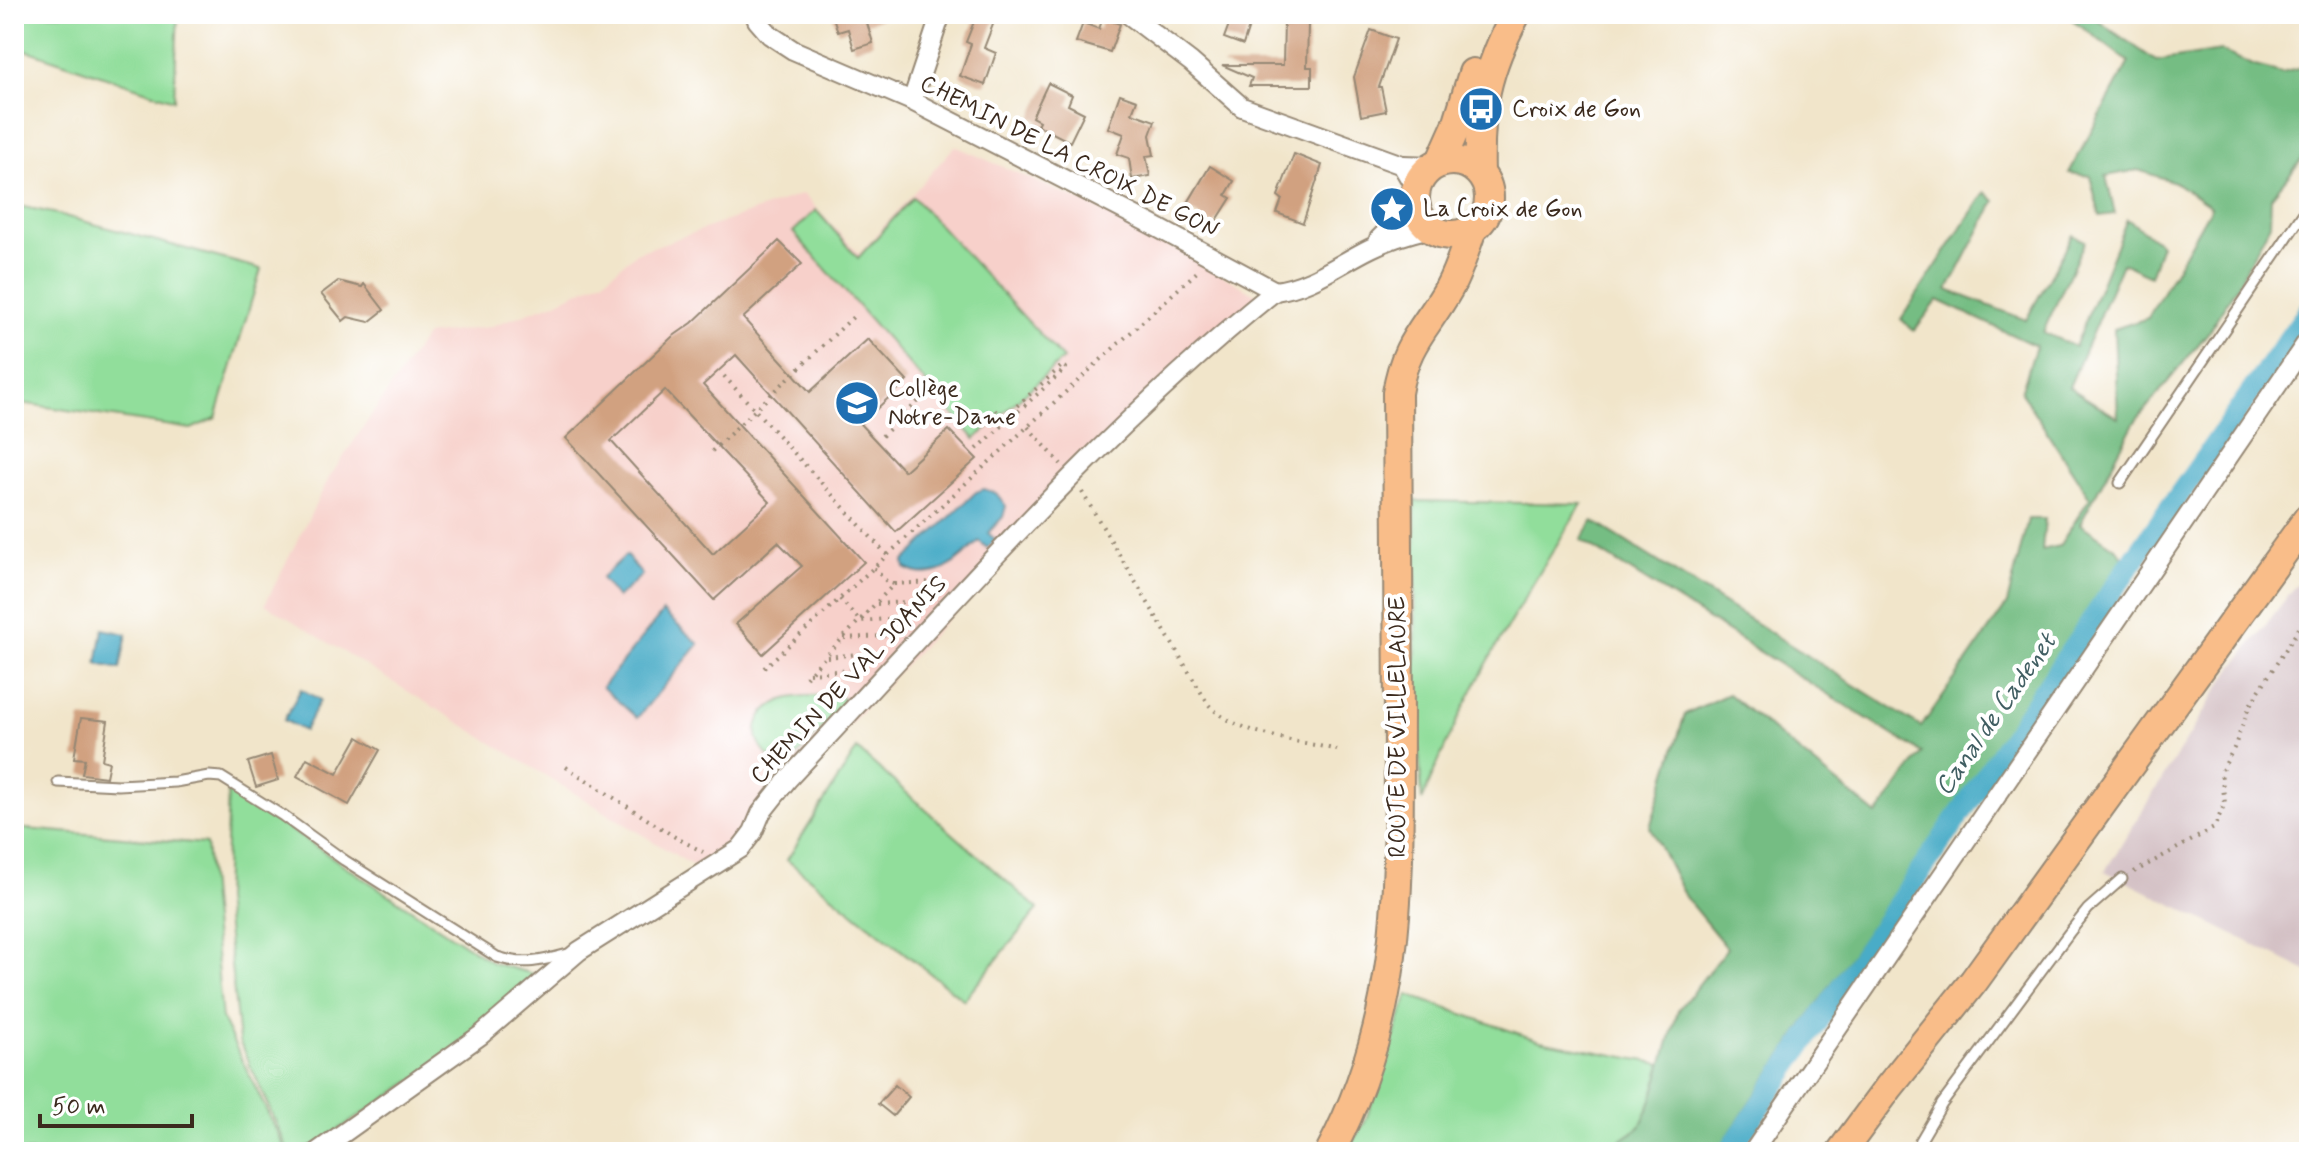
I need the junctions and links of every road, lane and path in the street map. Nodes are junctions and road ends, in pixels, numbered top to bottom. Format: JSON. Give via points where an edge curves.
{"nodes":[{"id":1,"x":755,"y":14,"type":"edge"},
{"id":2,"x":941,"y":14,"type":"edge"},
{"id":3,"x":1128,"y":14,"type":"edge"},
{"id":4,"x":1508,"y":14,"type":"edge"},
{"id":5,"x":1516,"y":14,"type":"edge"},
{"id":6,"x":912,"y":101,"type":"junction"},
{"id":7,"x":1438,"y":164,"type":"junction"},
{"id":8,"x":1402,"y":165,"type":"junction"},
{"id":9,"x":1480,"y":173,"type":"junction"},
{"id":10,"x":1416,"y":194,"type":"junction"},
{"id":11,"x":2309,"y":205,"type":"edge"},
{"id":12,"x":1431,"y":228,"type":"junction"},
{"id":13,"x":1472,"y":229,"type":"junction"},
{"id":14,"x":1368,"y":249,"type":"junction"},
{"id":15,"x":1201,"y":266,"type":"dead end"},
{"id":16,"x":1275,"y":291,"type":"junction"},
{"id":17,"x":1439,"y":302,"type":"junction"},
{"id":18,"x":854,"y":316,"type":"dead end"},
{"id":19,"x":2309,"y":339,"type":"edge"},
{"id":20,"x":724,"y":376,"type":"dead end"},
{"id":21,"x":926,"y":394,"type":"dead end"},
{"id":22,"x":755,"y":410,"type":"junction"},
{"id":23,"x":995,"y":410,"type":"dead end"},
{"id":24,"x":882,"y":436,"type":"dead end"},
{"id":25,"x":977,"y":449,"type":"dead end"},
{"id":26,"x":712,"y":451,"type":"dead end"},
{"id":27,"x":1073,"y":476,"type":"junction"},
{"id":28,"x":2120,"y":483,"type":"dead end"},
{"id":29,"x":2309,"y":517,"type":"edge"},
{"id":30,"x":887,"y":555,"type":"junction"},
{"id":31,"x":874,"y":568,"type":"junction"},
{"id":32,"x":933,"y":582,"type":"dead end"},
{"id":33,"x":894,"y":584,"type":"junction"},
{"id":34,"x":840,"y":599,"type":"junction"},
{"id":35,"x":919,"y":601,"type":"dead end"},
{"id":36,"x":877,"y":604,"type":"dead end"},
{"id":37,"x":2309,"y":613,"type":"edge"},
{"id":38,"x":902,"y":618,"type":"dead end"},
{"id":39,"x":860,"y":621,"type":"junction"},
{"id":40,"x":885,"y":636,"type":"dead end"},
{"id":41,"x":844,"y":638,"type":"junction"},
{"id":42,"x":868,"y":653,"type":"dead end"},
{"id":43,"x":826,"y":657,"type":"junction"},
{"id":44,"x":764,"y":668,"type":"dead end"},
{"id":45,"x":850,"y":670,"type":"dead end"},
{"id":46,"x":1337,"y":750,"type":"dead end"},
{"id":47,"x":566,"y":767,"type":"dead end"},
{"id":48,"x":58,"y":782,"type":"dead end"},
{"id":49,"x":728,"y":856,"type":"junction"},
{"id":50,"x":2122,"y":879,"type":"joint"},
{"id":51,"x":579,"y":951,"type":"junction"},
{"id":52,"x":317,"y":1152,"type":"edge"},
{"id":53,"x":1330,"y":1152,"type":"edge"},
{"id":54,"x":1753,"y":1152,"type":"edge"},
{"id":55,"x":1841,"y":1152,"type":"edge"},
{"id":56,"x":1914,"y":1152,"type":"edge"}],
"edges":[{"from":1,"to":6,"type":"street","name":"CHEMIN DE LA CROIX DE GON","via":[[770,35],[793,50]]},
{"from":2,"to":6,"type":"street"},
{"from":3,"to":8,"type":"street","via":[[1242,107]]},
{"from":4,"to":7,"type":"main road","via":[[1482,50]]},
{"from":5,"to":9,"type":"main road","via":[[1484,94],[1478,132]]},
{"from":6,"to":16,"type":"street","name":"CHEMIN DE LA CROIX DE GON"},
{"from":7,"to":8,"type":"street"},
{"from":7,"to":9,"type":"main road","via":[[1462,162]]},
{"from":7,"to":10,"type":"main road","via":[[1420,181]]},
{"from":8,"to":10,"type":"street"},
{"from":9,"to":13,"type":"main road","via":[[1489,197],[1487,210]]},
{"from":10,"to":12,"type":"main road","via":[[1420,214]]},
{"from":10,"to":14,"type":"street","via":[[1393,227]]},
{"from":11,"to":28,"type":"lane"},
{"from":12,"to":13,"type":"main road","via":[[1452,235]]},
{"from":12,"to":14,"type":"street"},
{"from":12,"to":17,"type":"main road","via":[[1438,243]]},
{"from":13,"to":17,"type":"main road","name":"ROUTE DE VILLELAURE"},
{"from":14,"to":16,"type":"street","via":[[1315,280]]},
{"from":15,"to":30,"type":"path"},
{"from":16,"to":27,"type":"street","name":"CHEMIN DE VAL JOANIS"},
{"from":17,"to":53,"type":"main road","name":"ROUTE DE VILLELAURE","via":[[1406,355],[1397,393],[1398,867],[1392,963],[1363,1081]]},
{"from":18,"to":22,"type":"path"},
{"from":19,"to":54,"type":"street"},
{"from":20,"to":22,"type":"path"},
{"from":21,"to":24,"type":"path"},
{"from":22,"to":26,"type":"path"},
{"from":22,"to":30,"type":"path"},
{"from":23,"to":25,"type":"path","via":[[1002,419],[1063,365],[1066,368]]},
{"from":27,"to":46,"type":"path","via":[[1218,715],[1253,730]]},
{"from":27,"to":49,"type":"street","name":"CHEMIN DE VAL JOANIS","via":[[788,779],[740,849]]},
{"from":29,"to":55,"type":"main road","via":[[1974,981]]},
{"from":30,"to":31,"type":"path"},
{"from":31,"to":33,"type":"path"},
{"from":31,"to":34,"type":"path"},
{"from":32,"to":33,"type":"path"},
{"from":33,"to":39,"type":"path"},
{"from":34,"to":39,"type":"path"},
{"from":34,"to":44,"type":"path"},
{"from":35,"to":36,"type":"path"},
{"from":37,"to":50,"type":"path","via":[[2250,705],[2221,772],[2225,803],[2214,828]]},
{"from":38,"to":39,"type":"path"},
{"from":39,"to":41,"type":"path"},
{"from":40,"to":41,"type":"path"},
{"from":41,"to":43,"type":"path"},
{"from":42,"to":43,"type":"path"},
{"from":43,"to":45,"type":"path","via":[[807,675]]},
{"from":47,"to":49,"type":"path","via":[[675,837],[706,853]]},
{"from":48,"to":51,"type":"lane","via":[[118,785],[221,777],[497,957],[529,964]]},
{"from":49,"to":51,"type":"street","name":"CHEMIN DE VAL JOANIS"},
{"from":50,"to":56,"type":"lane","via":[[2069,933],[1942,1104]]},
{"from":51,"to":52,"type":"street","name":"CHEMIN DE VAL JOANIS","via":[[481,1035]]}]}
